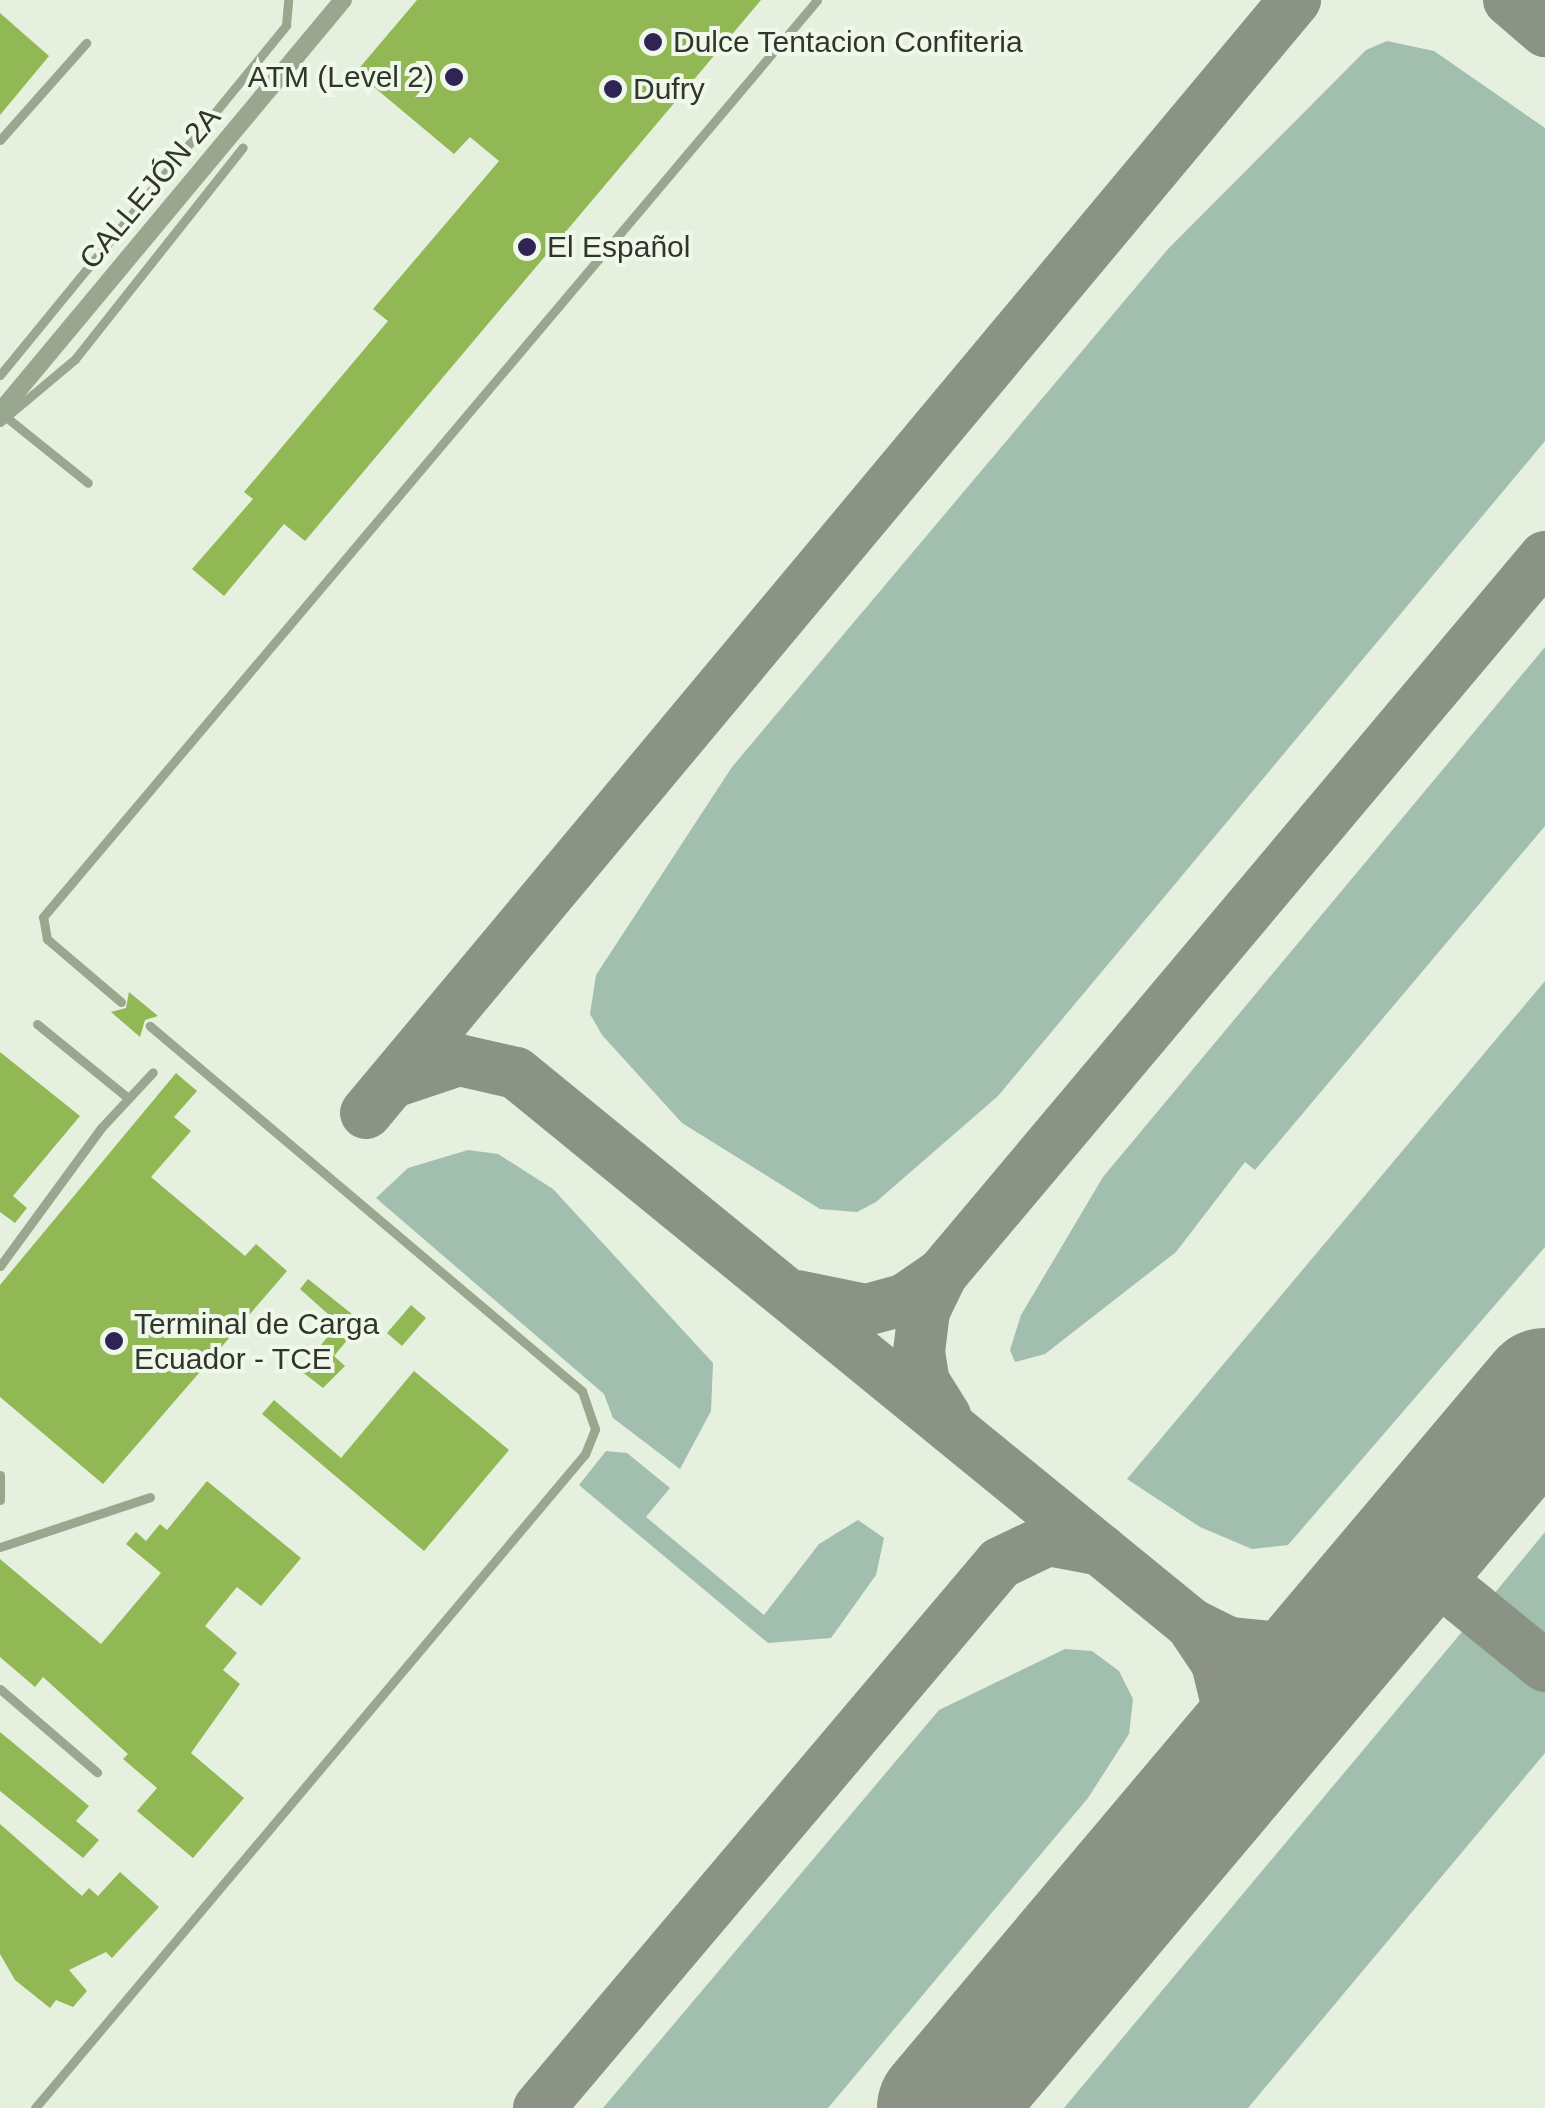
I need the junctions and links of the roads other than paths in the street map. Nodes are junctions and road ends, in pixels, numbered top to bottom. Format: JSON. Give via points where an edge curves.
{"nodes":[{"id":1,"x":288,"y":0,"type":"edge"},
{"id":2,"x":343,"y":0,"type":"edge"},
{"id":3,"x":817,"y":0,"type":"edge"},
{"id":4,"x":86,"y":43,"type":"dead end"},
{"id":5,"x":0,"y":140,"type":"edge"},
{"id":6,"x":243,"y":147,"type":"dead end"},
{"id":7,"x":0,"y":375,"type":"edge"},
{"id":8,"x":2,"y":417,"type":"edge"},
{"id":9,"x":88,"y":483,"type":"dead end"},
{"id":10,"x":121,"y":1002,"type":"dead end"},
{"id":11,"x":37,"y":1024,"type":"dead end"},
{"id":12,"x":150,"y":1026,"type":"dead end"},
{"id":13,"x":152,"y":1072,"type":"dead end"},
{"id":14,"x":128,"y":1098,"type":"junction"},
{"id":15,"x":0,"y":1266,"type":"edge"},
{"id":16,"x":0,"y":1475,"type":"edge"},
{"id":17,"x":150,"y":1497,"type":"dead end"},
{"id":18,"x":0,"y":1500,"type":"edge"},
{"id":19,"x":0,"y":1547,"type":"edge"},
{"id":20,"x":0,"y":1689,"type":"edge"},
{"id":21,"x":97,"y":1772,"type":"dead end"},
{"id":22,"x":35,"y":2108,"type":"edge"}],
"edges":[{"from":1,"to":7,"type":"lane","via":[[286,25]]},
{"from":2,"to":8,"type":"street","name":"CALLEJÓN 2A"},
{"from":3,"to":10,"type":"lane","via":[[43,917],[47,939]]},
{"from":4,"to":5,"type":"lane"},
{"from":6,"to":8,"type":"lane","via":[[75,360]]},
{"from":8,"to":9,"type":"lane"},
{"from":11,"to":14,"type":"lane"},
{"from":12,"to":22,"type":"lane","via":[[582,1391],[595,1428],[585,1454]]},
{"from":13,"to":14,"type":"lane"},
{"from":14,"to":15,"type":"lane"},
{"from":16,"to":18,"type":"lane"},
{"from":17,"to":19,"type":"lane"},
{"from":20,"to":21,"type":"lane"}]}
